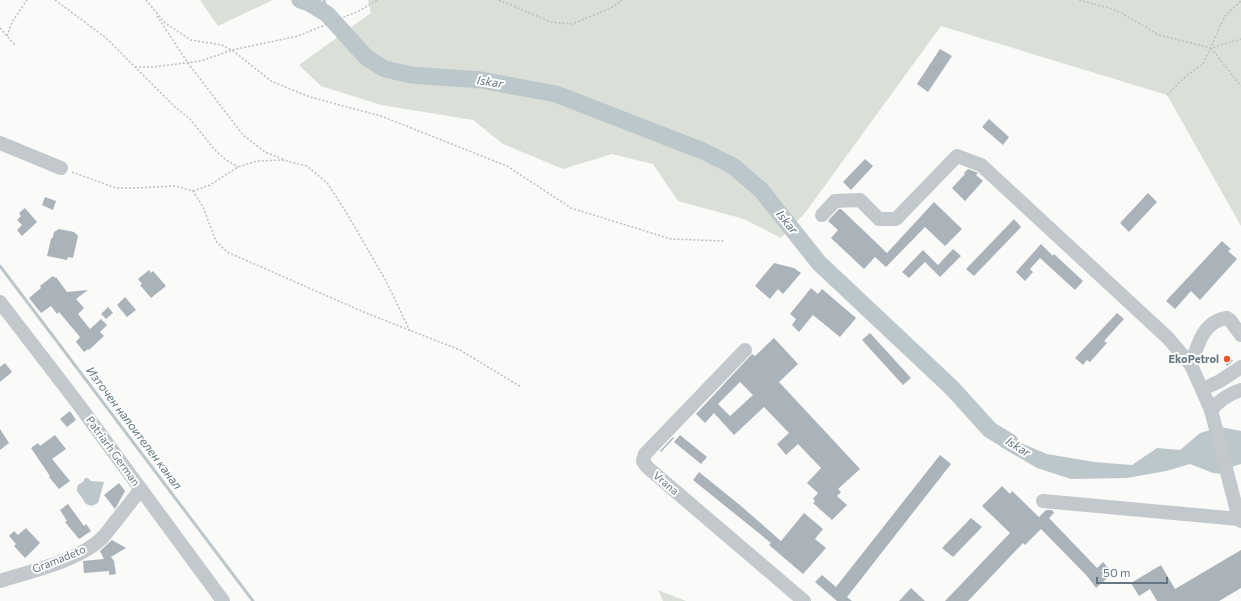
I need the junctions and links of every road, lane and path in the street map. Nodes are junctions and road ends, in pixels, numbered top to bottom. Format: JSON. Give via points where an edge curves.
{"nodes":[{"id":1,"x":27,"y":0,"type":"edge"},
{"id":2,"x":55,"y":0,"type":"edge"},
{"id":3,"x":146,"y":0,"type":"edge"},
{"id":4,"x":377,"y":0,"type":"edge"},
{"id":5,"x":499,"y":0,"type":"edge"},
{"id":6,"x":622,"y":0,"type":"edge"},
{"id":7,"x":1079,"y":0,"type":"edge"},
{"id":8,"x":1241,"y":1,"type":"edge"},
{"id":9,"x":154,"y":11,"type":"junction"},
{"id":10,"x":0,"y":28,"type":"edge"},
{"id":11,"x":7,"y":36,"type":"junction"},
{"id":12,"x":1241,"y":39,"type":"edge"},
{"id":13,"x":15,"y":45,"type":"dead end"},
{"id":14,"x":1211,"y":48,"type":"junction"},
{"id":15,"x":232,"y":50,"type":"junction"},
{"id":16,"x":188,"y":63,"type":"junction"},
{"id":17,"x":135,"y":67,"type":"junction"},
{"id":18,"x":1241,"y":86,"type":"edge"},
{"id":19,"x":1167,"y":95,"type":"dead end"},
{"id":20,"x":0,"y":143,"type":"edge"},
{"id":21,"x":289,"y":162,"type":"junction"},
{"id":22,"x":238,"y":167,"type":"junction"},
{"id":23,"x":61,"y":168,"type":"joint"},
{"id":24,"x":193,"y":191,"type":"junction"},
{"id":25,"x":822,"y":215,"type":"dead end"},
{"id":26,"x":724,"y":241,"type":"dead end"},
{"id":27,"x":0,"y":302,"type":"edge"},
{"id":28,"x":410,"y":331,"type":"junction"},
{"id":29,"x":1241,"y":335,"type":"edge"},
{"id":30,"x":745,"y":350,"type":"dead end"},
{"id":31,"x":1191,"y":365,"type":"junction"},
{"id":32,"x":1241,"y":367,"type":"edge"},
{"id":33,"x":521,"y":387,"type":"dead end"},
{"id":34,"x":1202,"y":390,"type":"junction"},
{"id":35,"x":1241,"y":390,"type":"edge"},
{"id":36,"x":1211,"y":410,"type":"junction"},
{"id":37,"x":141,"y":489,"type":"junction"},
{"id":38,"x":1043,"y":501,"type":"dead end"},
{"id":39,"x":1240,"y":520,"type":"edge"},
{"id":40,"x":0,"y":581,"type":"edge"},
{"id":41,"x":224,"y":601,"type":"edge"},
{"id":42,"x":804,"y":601,"type":"edge"}],
"edges":[{"from":1,"to":11,"type":"path","via":[[12,22]]},
{"from":2,"to":17,"type":"path","via":[[105,37]]},
{"from":3,"to":9,"type":"path"},
{"from":4,"to":15,"type":"path","via":[[359,11],[298,36]]},
{"from":5,"to":6,"type":"path","via":[[551,22],[572,24],[611,8]]},
{"from":7,"to":14,"type":"path","via":[[1116,10],[1159,35]]},
{"from":8,"to":14,"type":"path","via":[[1225,16]]},
{"from":9,"to":15,"type":"path","via":[[165,23],[191,40],[222,45]]},
{"from":9,"to":16,"type":"path"},
{"from":10,"to":11,"type":"path"},
{"from":11,"to":13,"type":"path"},
{"from":12,"to":14,"type":"path"},
{"from":14,"to":18,"type":"path"},
{"from":14,"to":19,"type":"path","via":[[1203,64]]},
{"from":15,"to":16,"type":"path"},
{"from":15,"to":26,"type":"path","via":[[271,81],[310,97],[380,116],[507,166],[572,208],[671,239]]},
{"from":16,"to":17,"type":"path"},
{"from":16,"to":21,"type":"path","via":[[244,135],[265,152]]},
{"from":17,"to":22,"type":"path","via":[[190,119],[214,149]]},
{"from":20,"to":23,"type":"street"},
{"from":21,"to":22,"type":"path","via":[[257,161]]},
{"from":21,"to":28,"type":"path","via":[[307,166],[328,184],[386,281]]},
{"from":22,"to":24,"type":"path","via":[[210,185]]},
{"from":23,"to":24,"type":"path","via":[[116,188],[174,186]]},
{"from":24,"to":28,"type":"path","via":[[203,207],[216,241],[227,252]]},
{"from":25,"to":31,"type":"street","via":[[835,201],[860,200],[879,219],[896,219],[957,156],[981,165],[1168,338]]},
{"from":27,"to":37,"type":"street","name":"Patriarh German"},
{"from":28,"to":33,"type":"path","via":[[460,350]]},
{"from":29,"to":31,"type":"street","via":[[1227,318],[1209,326],[1200,339]]},
{"from":30,"to":42,"type":"street","name":"Vrana","via":[[645,454],[643,461]]},
{"from":31,"to":34,"type":"street"},
{"from":32,"to":34,"type":"street"},
{"from":34,"to":36,"type":"street"},
{"from":35,"to":36,"type":"street","via":[[1220,400]]},
{"from":36,"to":39,"type":"street"},
{"from":37,"to":40,"type":"street","name":"Gramadeto","via":[[104,536],[93,545],[59,562]]},
{"from":37,"to":41,"type":"street","name":"Patriarh German"},
{"from":38,"to":39,"type":"street"}]}
